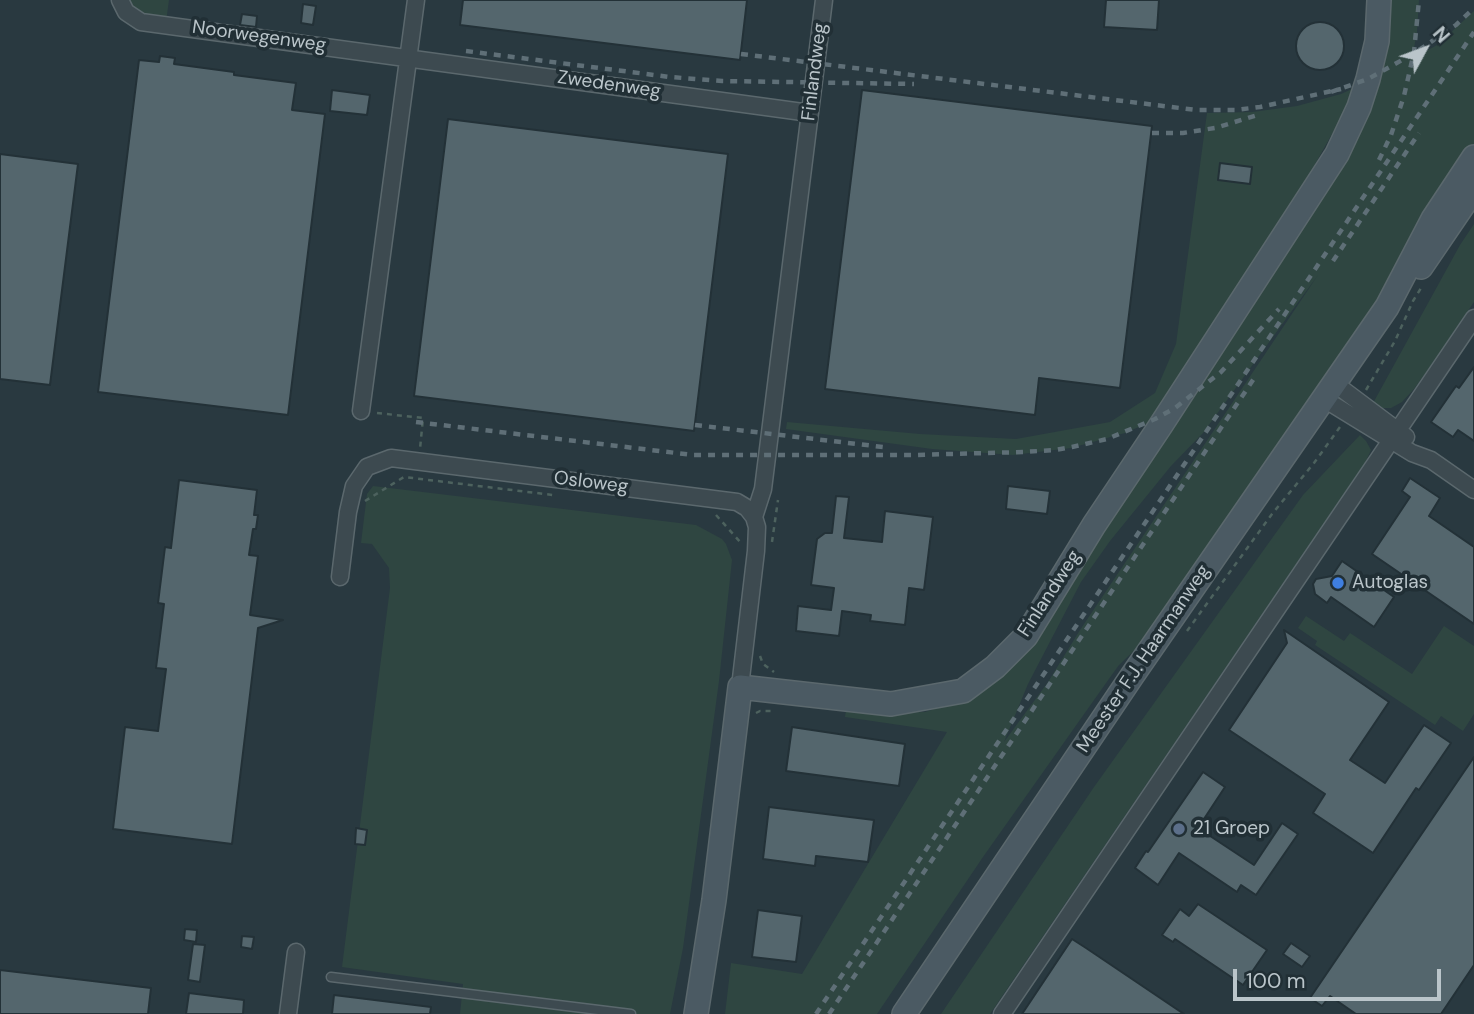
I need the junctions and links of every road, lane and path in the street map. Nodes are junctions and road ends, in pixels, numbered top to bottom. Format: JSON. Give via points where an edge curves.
{"nodes":[{"id":1,"x":120,"y":0,"type":"edge"},
{"id":2,"x":416,"y":0,"type":"edge"},
{"id":3,"x":824,"y":0,"type":"edge"},
{"id":4,"x":1379,"y":0,"type":"edge"},
{"id":5,"x":409,"y":57,"type":"junction"},
{"id":6,"x":810,"y":113,"type":"junction"},
{"id":7,"x":1474,"y":157,"type":"edge"},
{"id":8,"x":1474,"y":189,"type":"edge"},
{"id":9,"x":1428,"y":279,"type":"dead end"},
{"id":10,"x":1387,"y":307,"type":"junction"},
{"id":11,"x":1474,"y":318,"type":"edge"},
{"id":12,"x":1329,"y":391,"type":"junction"},
{"id":13,"x":1359,"y":400,"type":"junction"},
{"id":14,"x":361,"y":411,"type":"joint"},
{"id":15,"x":1394,"y":435,"type":"junction"},
{"id":16,"x":418,"y":462,"type":"junction"},
{"id":17,"x":420,"y":478,"type":"junction"},
{"id":18,"x":1474,"y":490,"type":"edge"},
{"id":19,"x":555,"y":495,"type":"dead end"},
{"id":20,"x":778,"y":500,"type":"dead end"},
{"id":21,"x":348,"y":512,"type":"junction"},
{"id":22,"x":716,"y":515,"type":"dead end"},
{"id":23,"x":754,"y":517,"type":"junction"},
{"id":24,"x":756,"y":551,"type":"junction"},
{"id":25,"x":340,"y":576,"type":"dead end"},
{"id":26,"x":759,"y":649,"type":"dead end"},
{"id":27,"x":776,"y":673,"type":"dead end"},
{"id":28,"x":740,"y":687,"type":"junction"},
{"id":29,"x":775,"y":710,"type":"dead end"},
{"id":30,"x":754,"y":716,"type":"dead end"},
{"id":31,"x":296,"y":952,"type":"dead end"},
{"id":32,"x":331,"y":977,"type":"dead end"},
{"id":33,"x":288,"y":1014,"type":"edge"},
{"id":34,"x":631,"y":1014,"type":"edge"},
{"id":35,"x":695,"y":1014,"type":"edge"},
{"id":36,"x":904,"y":1014,"type":"edge"},
{"id":37,"x":1002,"y":1014,"type":"edge"}],
"edges":[{"from":1,"to":5,"type":"street","name":"Noorwegenweg","via":[[126,12],[141,22]]},
{"from":2,"to":5,"type":"street"},
{"from":3,"to":6,"type":"street","name":"Finlandweg"},
{"from":4,"to":28,"type":"street","name":"Finlandweg","via":[[1377,41],[1368,79],[1337,154],[1026,636],[963,691],[891,704]]},
{"from":5,"to":6,"type":"street","name":"Zwedenweg"},
{"from":5,"to":14,"type":"street"},
{"from":6,"to":23,"type":"street","name":"Finlandweg","via":[[763,489]]},
{"from":7,"to":10,"type":"street","name":"Meester F.J. Haarmanweg","via":[[1433,219]]},
{"from":8,"to":10,"type":"street","name":"Meester F.J. Haarmanweg","via":[[1426,262]]},
{"from":9,"to":13,"type":"path"},
{"from":10,"to":12,"type":"street","name":"Meester F.J. Haarmanweg"},
{"from":11,"to":15,"type":"street"},
{"from":12,"to":13,"type":"street"},
{"from":12,"to":15,"type":"street"},
{"from":12,"to":36,"type":"street","name":"Meester F.J. Haarmanweg"},
{"from":13,"to":15,"type":"street"},
{"from":14,"to":16,"type":"path","via":[[423,418]]},
{"from":15,"to":18,"type":"street","via":[[1416,444]]},
{"from":15,"to":37,"type":"street"},
{"from":16,"to":17,"type":"path"},
{"from":16,"to":21,"type":"street","name":"Osloweg","via":[[391,458],[367,467],[354,486]]},
{"from":16,"to":23,"type":"street","name":"Osloweg","via":[[726,500],[747,508]]},
{"from":17,"to":19,"type":"path"},
{"from":17,"to":21,"type":"path","via":[[404,477]]},
{"from":20,"to":24,"type":"path","via":[[771,552]]},
{"from":21,"to":25,"type":"street","name":"Osloweg"},
{"from":22,"to":24,"type":"path","via":[[747,549]]},
{"from":23,"to":24,"type":"street"},
{"from":24,"to":28,"type":"street"},
{"from":26,"to":27,"type":"path","via":[[763,664]]},
{"from":28,"to":35,"type":"street"},
{"from":29,"to":30,"type":"path"},
{"from":31,"to":33,"type":"street"},
{"from":32,"to":34,"type":"lane"}]}
